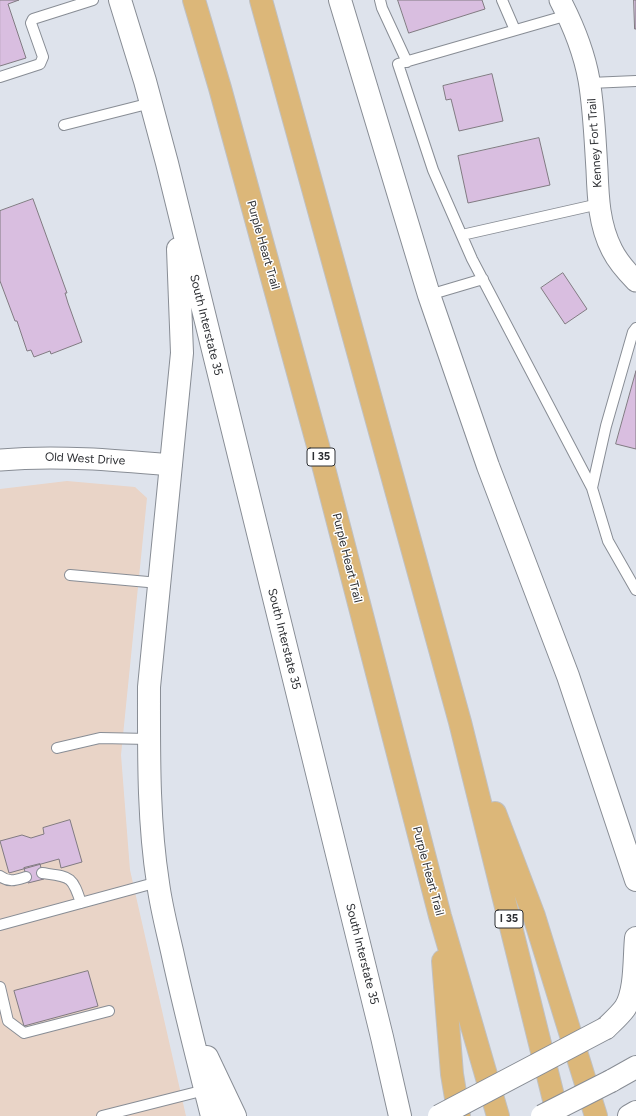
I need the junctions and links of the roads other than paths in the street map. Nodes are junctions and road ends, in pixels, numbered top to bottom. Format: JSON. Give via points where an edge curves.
{"nodes":[{"id":1,"x":93,"y":0,"type":"edge"},
{"id":2,"x":120,"y":0,"type":"edge"},
{"id":3,"x":194,"y":0,"type":"edge"},
{"id":4,"x":261,"y":0,"type":"edge"},
{"id":5,"x":340,"y":0,"type":"edge"},
{"id":6,"x":380,"y":0,"type":"edge"},
{"id":7,"x":502,"y":0,"type":"edge"},
{"id":8,"x":564,"y":7,"type":"edge"},
{"id":9,"x":515,"y":30,"type":"junction"},
{"id":10,"x":407,"y":62,"type":"junction"},
{"id":11,"x":0,"y":77,"type":"edge"},
{"id":12,"x":636,"y":81,"type":"edge"},
{"id":13,"x":590,"y":83,"type":"junction"},
{"id":14,"x":151,"y":103,"type":"junction"},
{"id":15,"x":64,"y":125,"type":"dead end"},
{"id":16,"x":167,"y":163,"type":"junction"},
{"id":17,"x":599,"y":204,"type":"junction"},
{"id":18,"x":462,"y":235,"type":"junction"},
{"id":19,"x":483,"y":279,"type":"junction"},
{"id":20,"x":636,"y":282,"type":"edge"},
{"id":21,"x":429,"y":295,"type":"junction"},
{"id":22,"x":636,"y":328,"type":"edge"},
{"id":23,"x":0,"y":460,"type":"edge"},
{"id":24,"x":171,"y":464,"type":"junction"},
{"id":25,"x":592,"y":488,"type":"junction"},
{"id":26,"x":70,"y":575,"type":"dead end"},
{"id":27,"x":159,"y":583,"type":"junction"},
{"id":28,"x":636,"y":590,"type":"edge"},
{"id":29,"x":460,"y":722,"type":"junction"},
{"id":30,"x":149,"y":739,"type":"junction"},
{"id":31,"x":57,"y":748,"type":"dead end"},
{"id":32,"x":42,"y":873,"type":"dead end"},
{"id":33,"x":0,"y":876,"type":"edge"},
{"id":34,"x":26,"y":877,"type":"dead end"},
{"id":35,"x":636,"y":880,"type":"edge"},
{"id":36,"x":158,"y":882,"type":"junction"},
{"id":37,"x":81,"y":903,"type":"junction"},
{"id":38,"x":440,"y":916,"type":"junction"},
{"id":39,"x":0,"y":925,"type":"edge"},
{"id":40,"x":636,"y":938,"type":"edge"},
{"id":41,"x":0,"y":987,"type":"edge"},
{"id":42,"x":184,"y":1008,"type":"junction"},
{"id":43,"x":109,"y":1011,"type":"dead end"},
{"id":44,"x":636,"y":1067,"type":"edge"},
{"id":45,"x":205,"y":1090,"type":"junction"},
{"id":46,"x":128,"y":1112,"type":"edge"},
{"id":47,"x":636,"y":1112,"type":"edge"},
{"id":48,"x":102,"y":1116,"type":"edge"},
{"id":49,"x":212,"y":1116,"type":"edge"},
{"id":50,"x":235,"y":1116,"type":"edge"},
{"id":51,"x":400,"y":1116,"type":"edge"},
{"id":52,"x":439,"y":1116,"type":"edge"},
{"id":53,"x":459,"y":1116,"type":"edge"},
{"id":54,"x":498,"y":1116,"type":"edge"},
{"id":55,"x":542,"y":1116,"type":"edge"},
{"id":56,"x":558,"y":1116,"type":"edge"},
{"id":57,"x":596,"y":1116,"type":"edge"},
{"id":58,"x":629,"y":1116,"type":"edge"}],
"edges":[{"from":1,"to":11,"type":"lane","via":[[33,19],[31,23],[43,57],[42,61],[40,64]]},
{"from":2,"to":14,"type":"main road","name":"South Interstate 35"},
{"from":3,"to":38,"type":"highway","name":"Purple Heart Trail","number":"I 35","via":[[314,431]]},
{"from":4,"to":29,"type":"highway","number":"I 35"},
{"from":5,"to":21,"type":"main road"},
{"from":6,"to":10,"type":"lane"},
{"from":7,"to":9,"type":"lane"},
{"from":8,"to":9,"type":"lane"},
{"from":8,"to":13,"type":"street","name":"Kenney Fort Trail","via":[[581,47]]},
{"from":9,"to":10,"type":"lane"},
{"from":10,"to":18,"type":"lane","via":[[398,64],[433,170]]},
{"from":12,"to":13,"type":"lane"},
{"from":13,"to":17,"type":"street","name":"Kenney Fort Trail"},
{"from":14,"to":15,"type":"lane"},
{"from":14,"to":16,"type":"main road","name":"South Interstate 35"},
{"from":16,"to":24,"type":"main road","name":"South Interstate 35","via":[[178,243],[182,353]]},
{"from":16,"to":51,"type":"main road","name":"South Interstate 35"},
{"from":17,"to":18,"type":"lane"},
{"from":17,"to":20,"type":"street","name":"Kenney Fort Trail","via":[[612,250]]},
{"from":18,"to":19,"type":"lane"},
{"from":19,"to":21,"type":"lane"},
{"from":19,"to":25,"type":"lane"},
{"from":21,"to":35,"type":"main road","via":[[488,466],[568,676]]},
{"from":22,"to":25,"type":"lane","via":[[606,426]]},
{"from":23,"to":24,"type":"street","name":"Old West Drive","via":[[32,457],[80,458]]},
{"from":24,"to":27,"type":"main road","name":"South Interstate 35"},
{"from":25,"to":28,"type":"lane","via":[[608,541]]},
{"from":26,"to":27,"type":"lane"},
{"from":27,"to":30,"type":"main road","name":"South Interstate 35","via":[[150,687]]},
{"from":29,"to":56,"type":"highway","number":"I 35"},
{"from":29,"to":57,"type":"highway","via":[[534,916]]},
{"from":30,"to":31,"type":"lane","via":[[100,738]]},
{"from":30,"to":36,"type":"main road","name":"South Interstate 35","via":[[151,821]]},
{"from":32,"to":37,"type":"lane","via":[[66,877],[75,885]]},
{"from":33,"to":34,"type":"lane","via":[[5,880]]},
{"from":36,"to":37,"type":"lane"},
{"from":36,"to":42,"type":"main road","name":"South Interstate 35"},
{"from":37,"to":39,"type":"lane"},
{"from":38,"to":53,"type":"highway","via":[[452,1074]]},
{"from":38,"to":54,"type":"highway","name":"Purple Heart Trail","number":"I 35"},
{"from":40,"to":52,"type":"main road","bridge":true,"via":[[634,983],[625,1008],[606,1028]]},
{"from":41,"to":43,"type":"lane","via":[[8,1020],[24,1033]]},
{"from":42,"to":45,"type":"main road","name":"South Interstate 35"},
{"from":42,"to":50,"type":"main road"},
{"from":44,"to":55,"type":"main road","bridge":true},
{"from":45,"to":46,"type":"lane"},
{"from":45,"to":49,"type":"main road","name":"South Interstate 35"},
{"from":46,"to":48,"type":"lane"},
{"from":47,"to":58,"type":"main road"}]}
